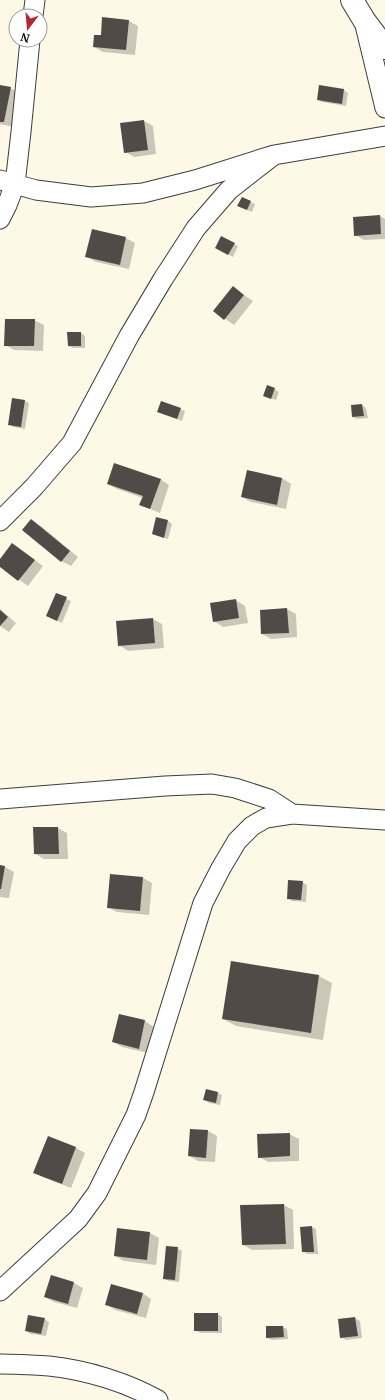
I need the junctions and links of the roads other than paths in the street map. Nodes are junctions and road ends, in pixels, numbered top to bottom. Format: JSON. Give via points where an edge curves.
{"nodes":[{"id":1,"x":352,"y":0,"type":"edge"},
{"id":2,"x":364,"y":20,"type":"junction"},
{"id":3,"x":29,"y":48,"type":"edge"},
{"id":4,"x":385,"y":48,"type":"edge"},
{"id":5,"x":385,"y":108,"type":"edge"},
{"id":6,"x":385,"y":136,"type":"edge"},
{"id":7,"x":274,"y":155,"type":"junction"},
{"id":8,"x":7,"y":182,"type":"edge"},
{"id":9,"x":0,"y":219,"type":"edge"},
{"id":10,"x":0,"y":521,"type":"edge"},
{"id":11,"x":0,"y":799,"type":"edge"},
{"id":12,"x":292,"y":814,"type":"junction"},
{"id":13,"x":385,"y":820,"type":"edge"},
{"id":14,"x":0,"y":1291,"type":"edge"},
{"id":15,"x":0,"y":1364,"type":"edge"},
{"id":16,"x":158,"y":1400,"type":"edge"}],
"edges":[{"from":1,"to":2,"type":"street"},
{"from":2,"to":4,"type":"street"},
{"from":2,"to":5,"type":"street"},
{"from":3,"to":8,"type":"street","via":[[21,132]]},
{"from":6,"to":7,"type":"street"},
{"from":7,"to":8,"type":"street","via":[[195,180],[143,193],[91,197],[36,190]]},
{"from":7,"to":10,"type":"street","via":[[229,190],[196,228],[129,336],[72,443]]},
{"from":8,"to":9,"type":"street","via":[[7,205]]},
{"from":11,"to":12,"type":"street","via":[[212,784],[269,799]]},
{"from":12,"to":13,"type":"street"},
{"from":12,"to":14,"type":"street","via":[[266,818],[252,826],[236,841],[204,903],[136,1115],[97,1192],[78,1219]]},
{"from":15,"to":16,"type":"street","via":[[50,1366],[102,1376]]}]}
